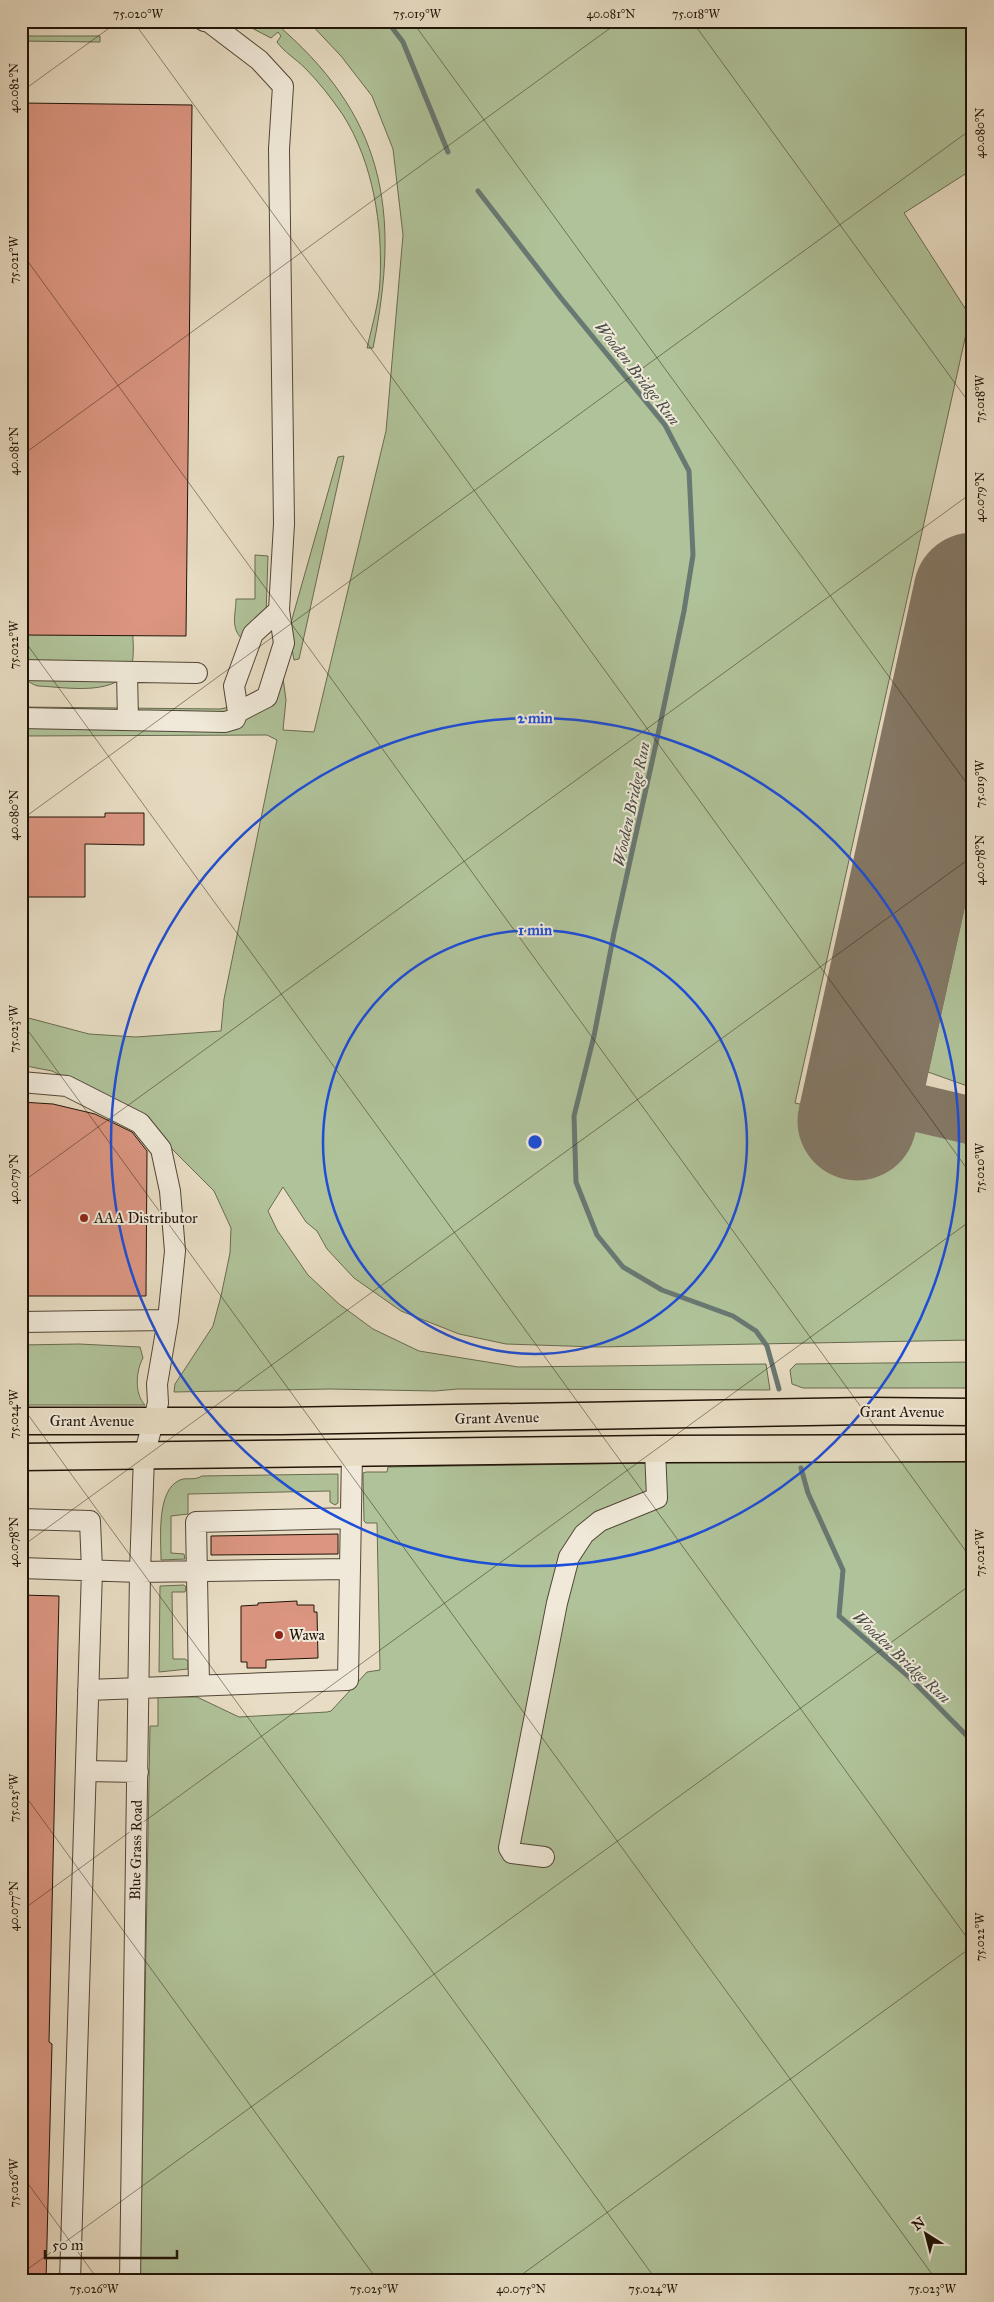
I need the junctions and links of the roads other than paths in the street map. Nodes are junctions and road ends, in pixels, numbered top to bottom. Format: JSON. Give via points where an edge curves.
{"nodes":[{"id":1,"x":204,"y":21,"type":"edge"},
{"id":2,"x":279,"y":610,"type":"junction"},
{"id":3,"x":21,"y":670,"type":"edge"},
{"id":4,"x":127,"y":672,"type":"junction"},
{"id":5,"x":197,"y":673,"type":"dead end"},
{"id":6,"x":238,"y":712,"type":"junction"},
{"id":7,"x":21,"y":718,"type":"edge"},
{"id":8,"x":128,"y":720,"type":"junction"},
{"id":9,"x":21,"y":1082,"type":"edge"},
{"id":10,"x":168,"y":1320,"type":"junction"},
{"id":11,"x":21,"y":1322,"type":"edge"},
{"id":12,"x":973,"y":1412,"type":"edge"},
{"id":13,"x":21,"y":1421,"type":"edge"},
{"id":14,"x":154,"y":1421,"type":"junction"},
{"id":15,"x":973,"y":1448,"type":"edge"},
{"id":16,"x":655,"y":1449,"type":"junction"},
{"id":17,"x":352,"y":1454,"type":"junction"},
{"id":18,"x":144,"y":1456,"type":"junction"},
{"id":19,"x":21,"y":1457,"type":"edge"},
{"id":20,"x":350,"y":1518,"type":"junction"},
{"id":21,"x":21,"y":1519,"type":"edge"},
{"id":22,"x":21,"y":1568,"type":"edge"},
{"id":23,"x":350,"y":1569,"type":"junction"},
{"id":24,"x":92,"y":1570,"type":"junction"},
{"id":25,"x":198,"y":1571,"type":"junction"},
{"id":26,"x":140,"y":1572,"type":"junction"},
{"id":27,"x":200,"y":1685,"type":"junction"},
{"id":28,"x":139,"y":1687,"type":"junction"},
{"id":29,"x":88,"y":1690,"type":"junction"},
{"id":30,"x":86,"y":1771,"type":"junction"},
{"id":31,"x":138,"y":1772,"type":"junction"},
{"id":32,"x":544,"y":1857,"type":"dead end"},
{"id":33,"x":70,"y":2281,"type":"edge"},
{"id":34,"x":130,"y":2281,"type":"edge"}],
"edges":[{"from":1,"to":2,"type":"street","via":[[259,60],[283,86],[279,149],[284,524]]},
{"from":2,"to":6,"type":"street","via":[[253,634],[234,686]]},
{"from":2,"to":6,"type":"street","via":[[284,643],[267,697]]},
{"from":3,"to":4,"type":"street"},
{"from":4,"to":5,"type":"street"},
{"from":4,"to":8,"type":"street"},
{"from":6,"to":8,"type":"street","via":[[235,719],[225,722]]},
{"from":7,"to":8,"type":"street"},
{"from":9,"to":10,"type":"street","name":"Blue Grass Road","via":[[67,1086],[140,1123],[160,1149],[170,1191],[175,1251]]},
{"from":10,"to":11,"type":"street"},
{"from":10,"to":14,"type":"street","name":"Blue Grass Road"},
{"from":12,"to":14,"type":"main road","name":"Grant Avenue"},
{"from":13,"to":14,"type":"main road","name":"Grant Avenue"},
{"from":14,"to":18,"type":"street","name":"Blue Grass Road"},
{"from":15,"to":16,"type":"main road"},
{"from":16,"to":17,"type":"main road"},
{"from":16,"to":32,"type":"street","via":[[657,1498],[600,1521],[584,1534],[569,1558],[557,1603],[509,1848],[512,1853]]},
{"from":17,"to":18,"type":"main road"},
{"from":17,"to":20,"type":"street"},
{"from":18,"to":19,"type":"main road"},
{"from":18,"to":26,"type":"street","name":"Blue Grass Road"},
{"from":20,"to":23,"type":"street"},
{"from":20,"to":25,"type":"street","via":[[196,1522]]},
{"from":21,"to":24,"type":"street","via":[[90,1521]]},
{"from":22,"to":24,"type":"street"},
{"from":23,"to":25,"type":"street"},
{"from":23,"to":27,"type":"street","via":[[348,1680]]},
{"from":24,"to":26,"type":"street"},
{"from":24,"to":29,"type":"street"},
{"from":25,"to":26,"type":"street"},
{"from":25,"to":27,"type":"street"},
{"from":26,"to":28,"type":"street","name":"Blue Grass Road"},
{"from":27,"to":28,"type":"street"},
{"from":28,"to":29,"type":"street"},
{"from":28,"to":31,"type":"street","name":"Blue Grass Road"},
{"from":29,"to":30,"type":"street"},
{"from":30,"to":31,"type":"street"},
{"from":30,"to":33,"type":"street"},
{"from":31,"to":34,"type":"street","name":"Blue Grass Road"}]}
